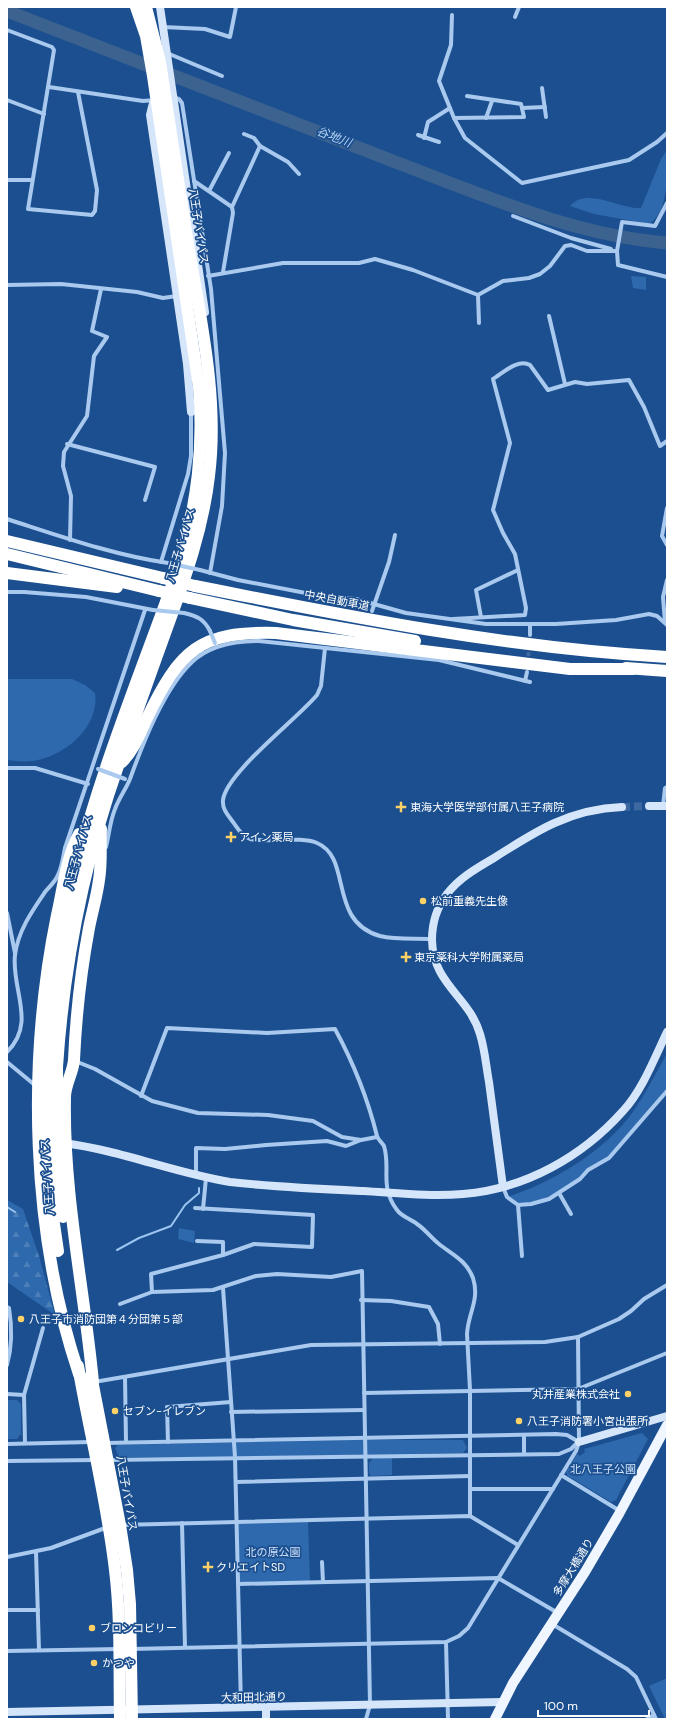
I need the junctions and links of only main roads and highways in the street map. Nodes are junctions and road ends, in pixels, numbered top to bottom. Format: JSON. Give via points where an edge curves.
{"nodes":[{"id":1,"x":136,"y":7,"type":"edge"},
{"id":2,"x":146,"y":7,"type":"edge"},
{"id":3,"x":7,"y":540,"type":"edge"},
{"id":4,"x":7,"y":554,"type":"edge"},
{"id":5,"x":7,"y":573,"type":"edge"},
{"id":6,"x":153,"y":590,"type":"junction"},
{"id":7,"x":667,"y":658,"type":"edge"},
{"id":8,"x":633,"y":669,"type":"junction"},
{"id":9,"x":667,"y":671,"type":"edge"},
{"id":10,"x":117,"y":767,"type":"junction"},
{"id":11,"x":104,"y":806,"type":"junction"},
{"id":12,"x":92,"y":812,"type":"junction"},
{"id":13,"x":102,"y":862,"type":"junction"},
{"id":14,"x":72,"y":932,"type":"junction"},
{"id":15,"x":53,"y":1067,"type":"junction"},
{"id":16,"x":58,"y":1217,"type":"junction"},
{"id":17,"x":79,"y":1374,"type":"junction"},
{"id":18,"x":93,"y":1382,"type":"junction"},
{"id":19,"x":667,"y":1425,"type":"edge"},
{"id":20,"x":115,"y":1526,"type":"junction"},
{"id":21,"x":125,"y":1649,"type":"junction"},
{"id":22,"x":120,"y":1715,"type":"edge"},
{"id":23,"x":132,"y":1715,"type":"edge"},
{"id":24,"x":495,"y":1719,"type":"edge"}],
"edges":[{"from":1,"to":12,"type":"highway","name":"八王子バイパス","via":[[149,49],[194,350],[199,476],[187,539],[178,568]]},
{"from":2,"to":10,"type":"highway","name":"八王子バイパス","bridge":true,"via":[[160,62],[217,422],[197,542]]},
{"from":3,"to":7,"type":"highway","name":"中央自動車道","bridge":true,"via":[[195,586],[424,630],[572,650]]},
{"from":4,"to":6,"type":"highway"},
{"from":5,"to":6,"type":"highway"},
{"from":6,"to":8,"type":"highway","bridge":true,"via":[[385,637],[504,655]]},
{"from":8,"to":9,"type":"highway"},
{"from":8,"to":10,"type":"highway","via":[[570,669],[276,632],[232,634],[207,641],[183,658],[164,684],[132,750]]},
{"from":10,"to":11,"type":"highway","name":"八王子バイパス"},
{"from":11,"to":13,"type":"highway"},
{"from":11,"to":14,"type":"highway","name":"八王子バイパス","via":[[86,868]]},
{"from":12,"to":15,"type":"highway","name":"八王子バイパス","via":[[76,868],[63,929],[55,986]]},
{"from":12,"to":17,"type":"highway","via":[[69,849],[49,965],[39,1088],[45,1223],[61,1315]]},
{"from":13,"to":14,"type":"highway","via":[[94,873],[78,922]]},
{"from":13,"to":18,"type":"highway","via":[[83,963],[74,1061],[71,1077],[65,1089],[66,1144],[73,1234]]},
{"from":14,"to":15,"type":"highway","name":"八王子バイパス"},
{"from":15,"to":16,"type":"highway","name":"八王子バイパス","bridge":true,"via":[[58,1154]]},
{"from":16,"to":17,"type":"highway","name":"八王子バイパス","via":[[60,1266]]},
{"from":16,"to":18,"type":"highway","name":"八王子バイパス"},
{"from":17,"to":20,"type":"highway","name":"八王子バイパス","via":[[96,1460]]},
{"from":18,"to":20,"type":"highway","name":"八王子バイパス","via":[[108,1460]]},
{"from":19,"to":24,"type":"main road","name":"多摩大橋通り","via":[[620,1511],[502,1702]]},
{"from":20,"to":21,"type":"highway","name":"八王子バイパス","via":[[129,1593]]},
{"from":21,"to":22,"type":"highway","name":"八王子バイパス"},
{"from":21,"to":23,"type":"highway","name":"八王子バイパス"}]}
